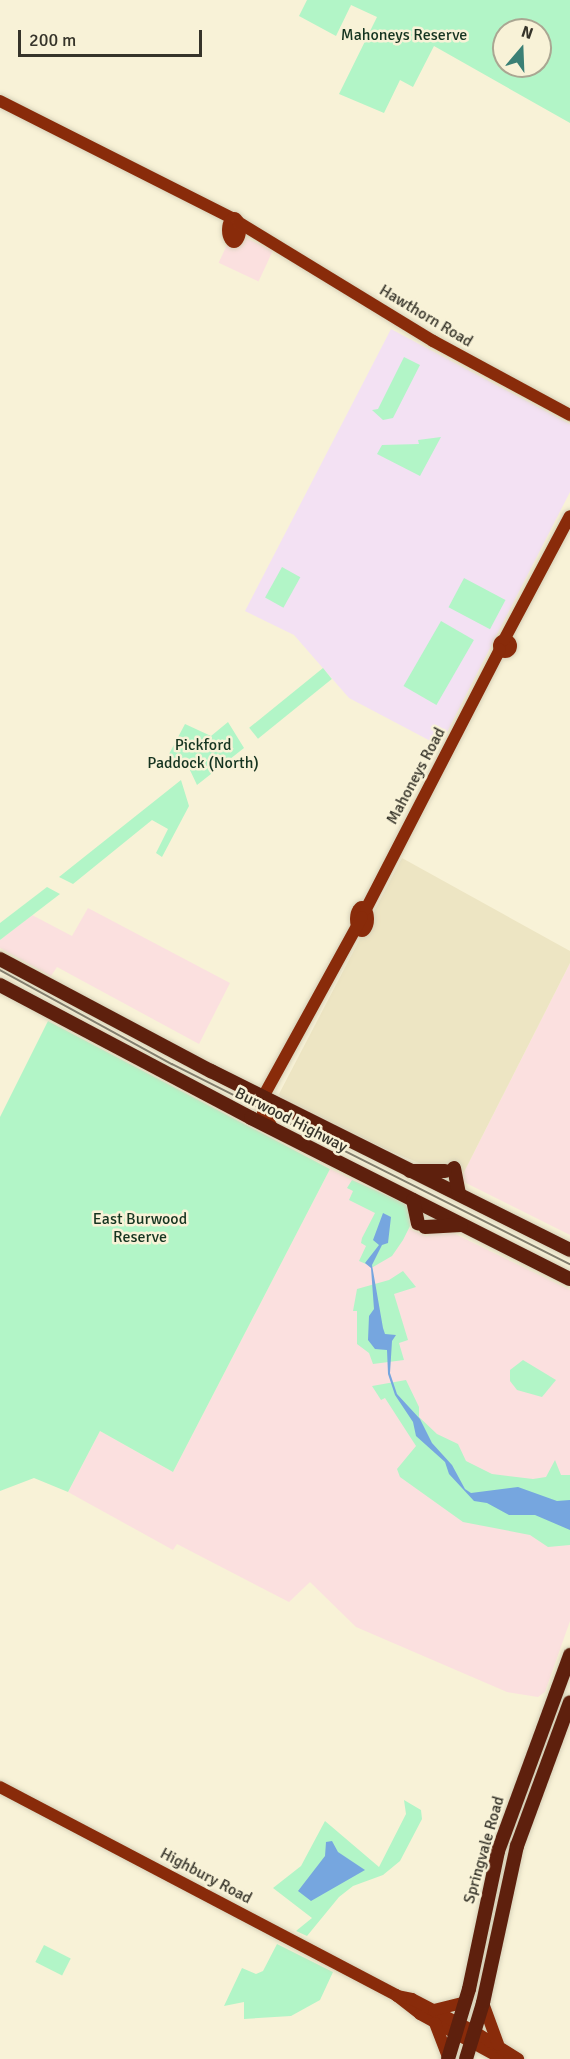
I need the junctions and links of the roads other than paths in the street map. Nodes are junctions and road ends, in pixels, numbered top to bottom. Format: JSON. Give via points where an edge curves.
{"nodes":[{"id":1,"x":0,"y":101,"type":"edge"},
{"id":2,"x":570,"y":415,"type":"edge"},
{"id":3,"x":570,"y":516,"type":"edge"},
{"id":4,"x":0,"y":959,"type":"edge"},
{"id":5,"x":0,"y":985,"type":"edge"},
{"id":6,"x":52,"y":987,"type":"junction"},
{"id":7,"x":57,"y":1015,"type":"junction"},
{"id":8,"x":269,"y":1100,"type":"junction"},
{"id":9,"x":273,"y":1130,"type":"junction"},
{"id":10,"x":408,"y":1171,"type":"junction"},
{"id":11,"x":459,"y":1194,"type":"junction"},
{"id":12,"x":412,"y":1200,"type":"junction"},
{"id":13,"x":466,"y":1226,"type":"junction"},
{"id":14,"x":570,"y":1250,"type":"edge"},
{"id":15,"x":570,"y":1279,"type":"edge"},
{"id":16,"x":570,"y":1655,"type":"edge"},
{"id":17,"x":570,"y":1702,"type":"edge"},
{"id":18,"x":0,"y":1787,"type":"edge"},
{"id":19,"x":396,"y":1995,"type":"junction"},
{"id":20,"x":465,"y":2002,"type":"junction"},
{"id":21,"x":483,"y":2004,"type":"junction"},
{"id":22,"x":433,"y":2010,"type":"junction"},
{"id":23,"x":435,"y":2023,"type":"junction"},
{"id":24,"x":458,"y":2029,"type":"junction"},
{"id":25,"x":474,"y":2037,"type":"junction"},
{"id":26,"x":497,"y":2054,"type":"edge"},
{"id":27,"x":448,"y":2058,"type":"edge"},
{"id":28,"x":466,"y":2059,"type":"edge"},
{"id":29,"x":518,"y":2059,"type":"edge"}],
"edges":[{"from":1,"to":2,"type":"main road","name":"Hawthorn Road","via":[[268,241],[433,341]]},
{"from":3,"to":8,"type":"main road","name":"Mahoneys Road","via":[[278,1073]]},
{"from":4,"to":6,"type":"highway","name":"Burwood Highway"},
{"from":5,"to":7,"type":"highway","name":"Burwood Highway"},
{"from":6,"to":7,"type":"highway","via":[[48,1000]]},
{"from":6,"to":8,"type":"highway","name":"Burwood Highway"},
{"from":7,"to":9,"type":"highway","name":"Burwood Highway"},
{"from":8,"to":9,"type":"main road","via":[[263,1112]]},
{"from":8,"to":10,"type":"highway","name":"Burwood Highway"},
{"from":9,"to":12,"type":"highway","name":"Burwood Highway"},
{"from":10,"to":11,"type":"highway","name":"Burwood Highway"},
{"from":10,"to":11,"type":"highway","via":[[449,1169]]},
{"from":11,"to":14,"type":"highway","name":"Burwood Highway"},
{"from":12,"to":13,"type":"highway","name":"Burwood Highway"},
{"from":12,"to":13,"type":"highway","via":[[422,1225]]},
{"from":13,"to":15,"type":"highway","name":"Burwood Highway"},
{"from":16,"to":20,"type":"highway","name":"Springvale Road","via":[[498,1851]]},
{"from":17,"to":21,"type":"highway","name":"Springvale Road","via":[[514,1854]]},
{"from":18,"to":19,"type":"main road","name":"Highbury Road"},
{"from":19,"to":22,"type":"main road","name":"Highbury Road"},
{"from":19,"to":23,"type":"main road","name":"Highbury Road"},
{"from":20,"to":22,"type":"main road"},
{"from":20,"to":24,"type":"highway","name":"Springvale Road"},
{"from":21,"to":25,"type":"highway","name":"Springvale Road"},
{"from":21,"to":26,"type":"main road"},
{"from":22,"to":24,"type":"main road","name":"Highbury Road"},
{"from":23,"to":24,"type":"main road","name":"Highbury Road"},
{"from":23,"to":27,"type":"main road"},
{"from":24,"to":25,"type":"main road","name":"Highbury Road"},
{"from":24,"to":27,"type":"highway","name":"Springvale Road"},
{"from":25,"to":26,"type":"main road","name":"Highbury Road"},
{"from":25,"to":28,"type":"highway","name":"Springvale Road"},
{"from":26,"to":29,"type":"main road","name":"Highbury Road"}]}
